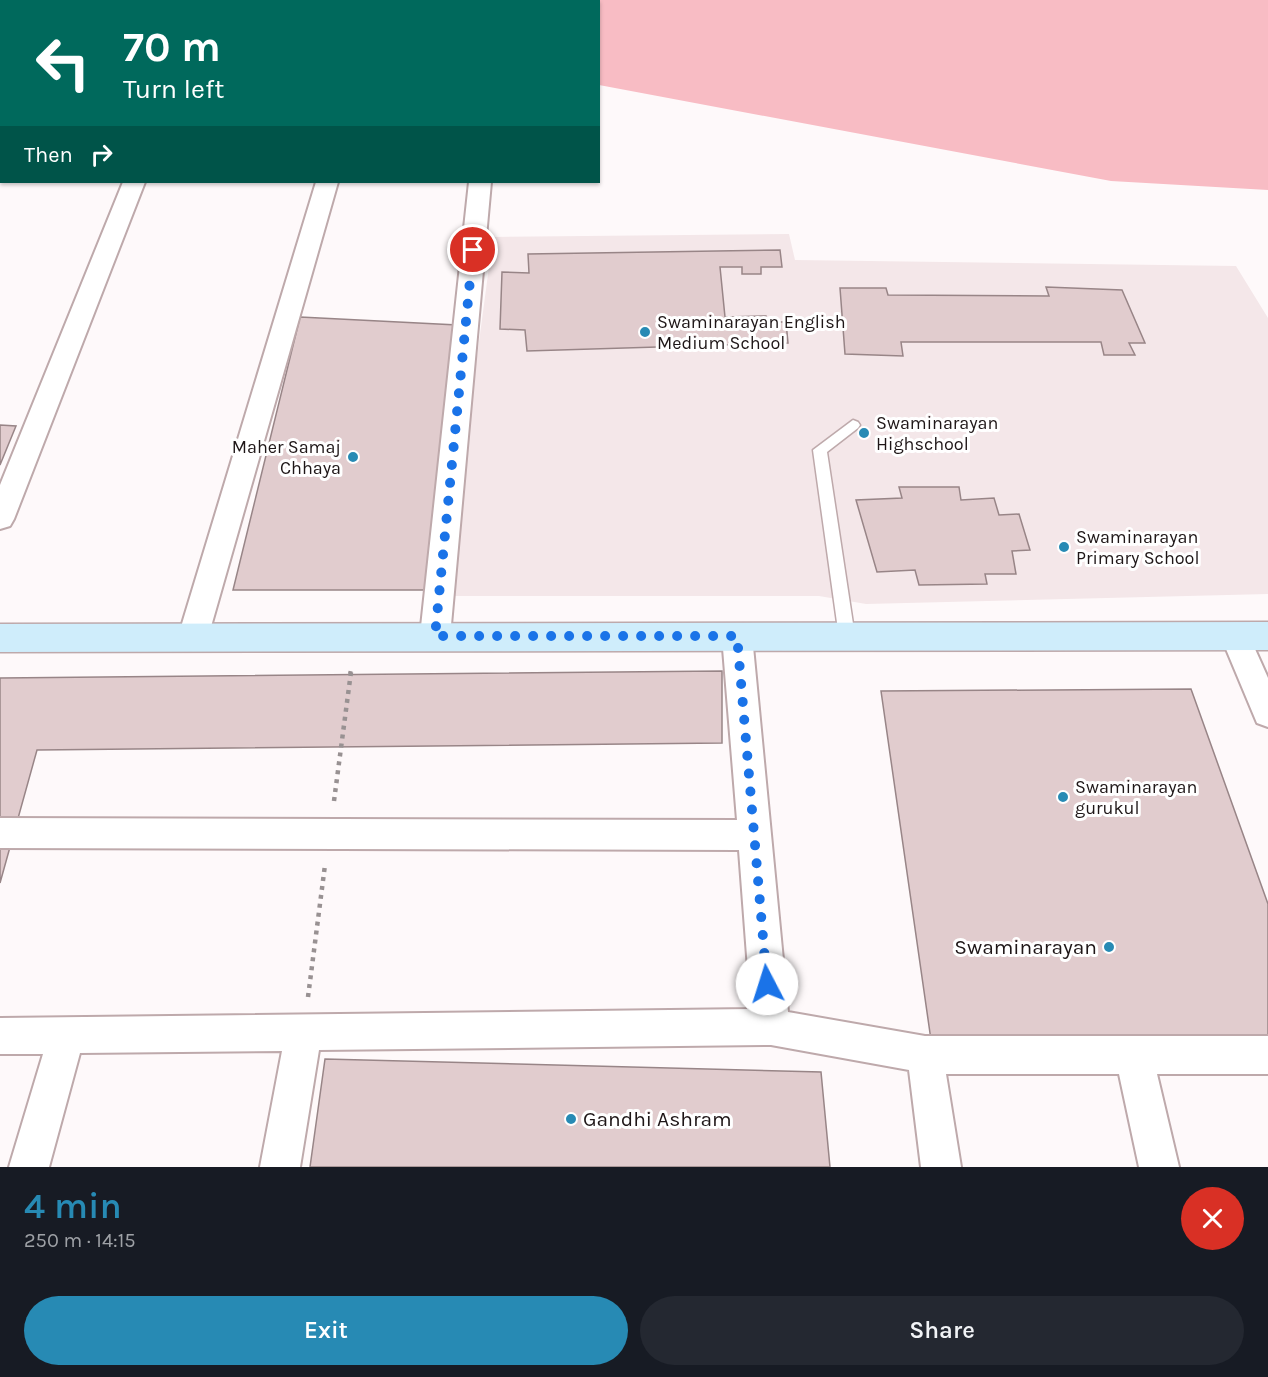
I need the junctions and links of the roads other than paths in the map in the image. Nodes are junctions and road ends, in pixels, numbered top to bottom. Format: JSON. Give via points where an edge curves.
{"nodes":[{"id":1,"x":134,"y":183,"type":"edge"},
{"id":2,"x":327,"y":183,"type":"edge"},
{"id":3,"x":480,"y":183,"type":"edge"},
{"id":4,"x":853,"y":425,"type":"dead end"},
{"id":5,"x":0,"y":519,"type":"edge"},
{"id":6,"x":435,"y":636,"type":"junction"},
{"id":7,"x":737,"y":636,"type":"junction"},
{"id":8,"x":193,"y":637,"type":"junction"},
{"id":9,"x":847,"y":637,"type":"junction"},
{"id":10,"x":1252,"y":637,"type":"edge"},
{"id":11,"x":0,"y":638,"type":"edge"},
{"id":12,"x":1268,"y":714,"type":"edge"},
{"id":13,"x":0,"y":833,"type":"edge"},
{"id":14,"x":754,"y":835,"type":"junction"},
{"id":15,"x":771,"y":1027,"type":"junction"},
{"id":16,"x":304,"y":1031,"type":"junction"},
{"id":17,"x":67,"y":1035,"type":"junction"},
{"id":18,"x":0,"y":1036,"type":"edge"},
{"id":19,"x":925,"y":1055,"type":"junction"},
{"id":20,"x":1268,"y":1055,"type":"edge"},
{"id":21,"x":1134,"y":1056,"type":"junction"},
{"id":22,"x":29,"y":1167,"type":"edge"},
{"id":23,"x":280,"y":1167,"type":"edge"},
{"id":24,"x":941,"y":1167,"type":"edge"},
{"id":25,"x":1159,"y":1167,"type":"edge"}],
"edges":[{"from":1,"to":5,"type":"street"},
{"from":2,"to":8,"type":"street"},
{"from":3,"to":6,"type":"street"},
{"from":4,"to":9,"type":"lane","via":[[820,450]]},
{"from":6,"to":7,"type":"main road"},
{"from":6,"to":8,"type":"main road"},
{"from":7,"to":9,"type":"main road"},
{"from":7,"to":14,"type":"street"},
{"from":8,"to":11,"type":"main road"},
{"from":9,"to":10,"type":"main road"},
{"from":10,"to":12,"type":"street"},
{"from":13,"to":14,"type":"street"},
{"from":14,"to":15,"type":"street"},
{"from":15,"to":16,"type":"street"},
{"from":15,"to":19,"type":"street"},
{"from":16,"to":17,"type":"street"},
{"from":16,"to":23,"type":"street"},
{"from":17,"to":18,"type":"street"},
{"from":17,"to":22,"type":"street"},
{"from":19,"to":21,"type":"street"},
{"from":19,"to":24,"type":"street"},
{"from":20,"to":21,"type":"street"},
{"from":21,"to":25,"type":"street"}]}
